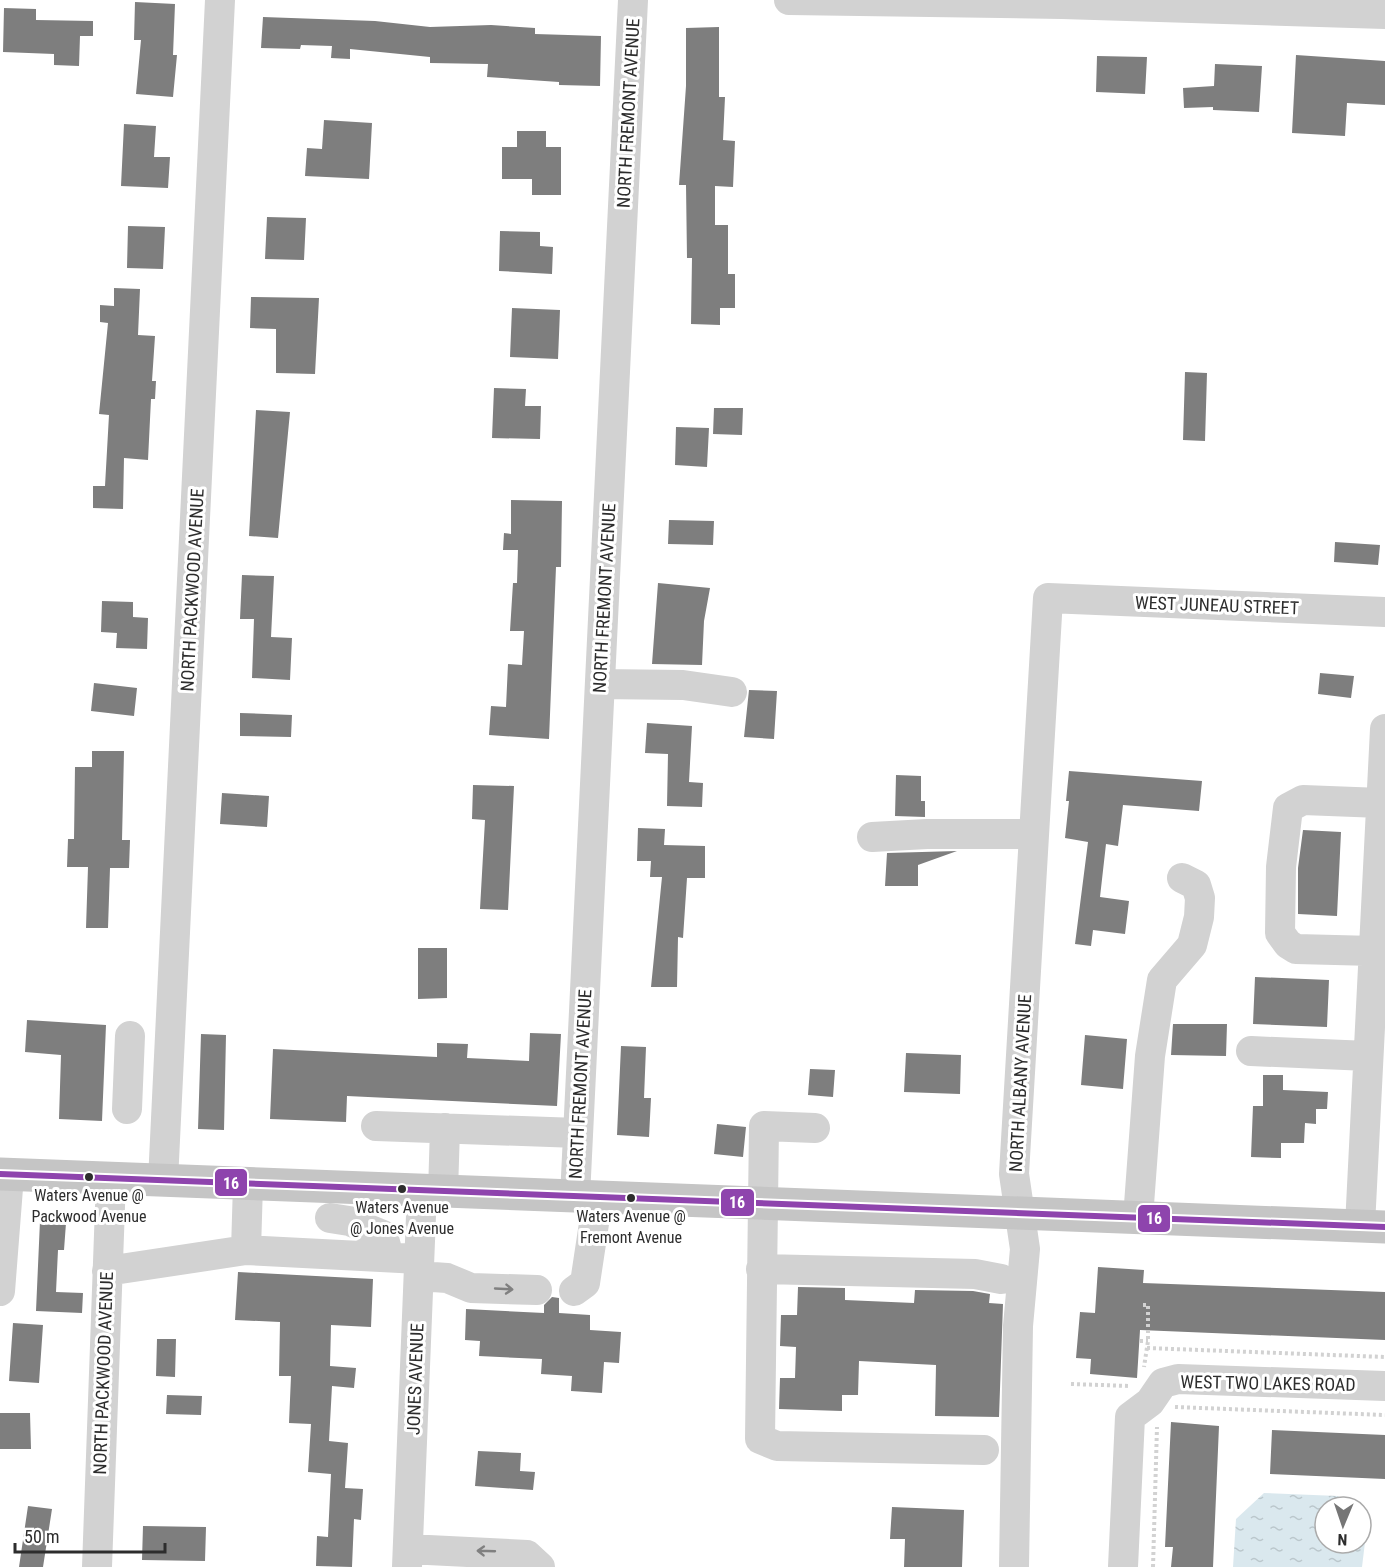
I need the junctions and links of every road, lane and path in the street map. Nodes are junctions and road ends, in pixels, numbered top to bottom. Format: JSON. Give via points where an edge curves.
{"nodes":[{"id":1,"x":220,"y":0,"type":"edge"},
{"id":2,"x":633,"y":0,"type":"edge"},
{"id":3,"x":789,"y":0,"type":"edge"},
{"id":4,"x":1063,"y":2,"type":"edge"},
{"id":5,"x":1385,"y":14,"type":"edge"},
{"id":6,"x":1048,"y":598,"type":"joint"},
{"id":7,"x":1385,"y":612,"type":"edge"},
{"id":8,"x":600,"y":684,"type":"junction"},
{"id":9,"x":732,"y":692,"type":"dead end"},
{"id":10,"x":1385,"y":729,"type":"edge"},
{"id":11,"x":1383,"y":795,"type":"edge"},
{"id":12,"x":1034,"y":834,"type":"junction"},
{"id":13,"x":872,"y":837,"type":"dead end"},
{"id":14,"x":1182,"y":878,"type":"dead end"},
{"id":15,"x":1374,"y":951,"type":"junction"},
{"id":16,"x":1378,"y":1006,"type":"edge"},
{"id":17,"x":130,"y":1036,"type":"dead end"},
{"id":18,"x":1251,"y":1051,"type":"dead end"},
{"id":19,"x":1368,"y":1056,"type":"junction"},
{"id":20,"x":128,"y":1079,"type":"junction"},
{"id":21,"x":168,"y":1082,"type":"junction"},
{"id":22,"x":127,"y":1109,"type":"dead end"},
{"id":23,"x":376,"y":1126,"type":"dead end"},
{"id":24,"x":445,"y":1128,"type":"junction"},
{"id":25,"x":815,"y":1128,"type":"dead end"},
{"id":26,"x":578,"y":1132,"type":"junction"},
{"id":27,"x":1374,"y":1146,"type":"edge"},
{"id":28,"x":4,"y":1175,"type":"edge"},
{"id":29,"x":111,"y":1179,"type":"junction"},
{"id":30,"x":163,"y":1181,"type":"junction"},
{"id":31,"x":248,"y":1184,"type":"junction"},
{"id":32,"x":433,"y":1192,"type":"junction"},
{"id":33,"x":587,"y":1197,"type":"junction"},
{"id":34,"x":331,"y":1203,"type":"junction"},
{"id":35,"x":761,"y":1204,"type":"junction"},
{"id":36,"x":1020,"y":1213,"type":"junction"},
{"id":37,"x":1138,"y":1218,"type":"junction"},
{"id":38,"x":1372,"y":1227,"type":"edge"},
{"id":39,"x":2,"y":1232,"type":"edge"},
{"id":40,"x":246,"y":1250,"type":"junction"},
{"id":41,"x":329,"y":1254,"type":"junction"},
{"id":42,"x":389,"y":1257,"type":"junction"},
{"id":43,"x":419,"y":1268,"type":"junction"},
{"id":44,"x":761,"y":1269,"type":"junction"},
{"id":45,"x":107,"y":1271,"type":"junction"},
{"id":46,"x":1001,"y":1279,"type":"dead end"},
{"id":47,"x":537,"y":1290,"type":"dead end"},
{"id":48,"x":0,"y":1291,"type":"edge"},
{"id":49,"x":574,"y":1291,"type":"dead end"},
{"id":50,"x":1143,"y":1305,"type":"dead end"},
{"id":51,"x":1140,"y":1341,"type":"dead end"},
{"id":52,"x":1148,"y":1341,"type":"junction"},
{"id":53,"x":1147,"y":1348,"type":"junction"},
{"id":54,"x":1385,"y":1357,"type":"edge"},
{"id":55,"x":1143,"y":1377,"type":"dead end"},
{"id":56,"x":1071,"y":1383,"type":"dead end"},
{"id":57,"x":1385,"y":1386,"type":"edge"},
{"id":58,"x":1141,"y":1387,"type":"dead end"},
{"id":59,"x":1162,"y":1407,"type":"dead end"},
{"id":60,"x":1385,"y":1415,"type":"edge"},
{"id":61,"x":1144,"y":1416,"type":"junction"},
{"id":62,"x":984,"y":1450,"type":"dead end"},
{"id":63,"x":408,"y":1558,"type":"edge"},
{"id":64,"x":97,"y":1567,"type":"edge"},
{"id":65,"x":539,"y":1567,"type":"edge"},
{"id":66,"x":1014,"y":1567,"type":"edge"},
{"id":67,"x":1123,"y":1567,"type":"edge"},
{"id":68,"x":1153,"y":1567,"type":"edge"}],
"edges":[{"from":1,"to":21,"type":"street","name":"NORTH PACKWOOD AVENUE"},
{"from":2,"to":8,"type":"street","name":"NORTH FREMONT AVENUE"},
{"from":3,"to":4,"type":"street"},
{"from":4,"to":5,"type":"street"},
{"from":6,"to":7,"type":"street","name":"WEST JUNEAU STREET"},
{"from":6,"to":12,"type":"street","name":"NORTH ALBANY AVENUE"},
{"from":8,"to":9,"type":"street","via":[[683,685]]},
{"from":8,"to":26,"type":"street","name":"NORTH FREMONT AVENUE"},
{"from":10,"to":11,"type":"street"},
{"from":11,"to":15,"type":"street"},
{"from":11,"to":15,"type":"street","via":[[1302,800],[1288,808],[1281,867],[1280,933],[1288,944],[1296,949]]},
{"from":12,"to":13,"type":"street"},
{"from":12,"to":36,"type":"street","name":"NORTH ALBANY AVENUE","via":[[1014,1174]]},
{"from":14,"to":37,"type":"street","via":[[1196,885],[1199,917],[1192,945],[1162,980],[1150,1056]]},
{"from":15,"to":16,"type":"street"},
{"from":16,"to":19,"type":"street"},
{"from":17,"to":20,"type":"street"},
{"from":18,"to":19,"type":"street"},
{"from":19,"to":27,"type":"street"},
{"from":20,"to":21,"type":"street"},
{"from":20,"to":22,"type":"street"},
{"from":21,"to":30,"type":"street","name":"NORTH PACKWOOD AVENUE"},
{"from":23,"to":24,"type":"street"},
{"from":24,"to":26,"type":"street"},
{"from":24,"to":32,"type":"street","name":"JONES AVENUE"},
{"from":25,"to":35,"type":"street","via":[[764,1126]]},
{"from":26,"to":33,"type":"street","name":"NORTH FREMONT AVENUE"},
{"from":27,"to":38,"type":"street"},
{"from":28,"to":29,"type":"main road"},
{"from":28,"to":39,"type":"street"},
{"from":29,"to":30,"type":"main road"},
{"from":29,"to":45,"type":"street","name":"NORTH PACKWOOD AVENUE"},
{"from":30,"to":31,"type":"main road"},
{"from":31,"to":34,"type":"main road"},
{"from":31,"to":40,"type":"street"},
{"from":32,"to":33,"type":"main road"},
{"from":32,"to":34,"type":"main road"},
{"from":32,"to":43,"type":"street","name":"JONES AVENUE"},
{"from":33,"to":35,"type":"main road"},
{"from":33,"to":49,"type":"street","name":"NORTH FREMONT AVENUE","via":[[585,1283]]},
{"from":34,"to":41,"type":"street"},
{"from":34,"to":42,"type":"street","via":[[349,1221],[382,1235]]},
{"from":35,"to":36,"type":"main road"},
{"from":35,"to":44,"type":"street"},
{"from":36,"to":37,"type":"main road"},
{"from":36,"to":66,"type":"street","name":"NORTH ALBANY AVENUE","via":[[1025,1249],[1018,1326]]},
{"from":37,"to":38,"type":"main road"},
{"from":39,"to":48,"type":"street"},
{"from":40,"to":41,"type":"street"},
{"from":40,"to":45,"type":"street"},
{"from":41,"to":42,"type":"street"},
{"from":42,"to":43,"type":"street"},
{"from":43,"to":47,"type":"street","one_way":true,"via":[[471,1287]]},
{"from":43,"to":63,"type":"street","name":"JONES AVENUE"},
{"from":44,"to":46,"type":"street","via":[[975,1274]]},
{"from":44,"to":62,"type":"street","via":[[760,1439],[777,1446]]},
{"from":45,"to":64,"type":"street","name":"NORTH PACKWOOD AVENUE"},
{"from":50,"to":52,"type":"path","via":[[1148,1305]]},
{"from":51,"to":52,"type":"path"},
{"from":52,"to":53,"type":"path"},
{"from":53,"to":54,"type":"path"},
{"from":53,"to":55,"type":"path"},
{"from":56,"to":58,"type":"path"},
{"from":57,"to":61,"type":"street","name":"WEST TWO LAKES ROAD","via":[[1178,1379],[1163,1383]]},
{"from":59,"to":60,"type":"path"},
{"from":61,"to":67,"type":"street"},
{"from":61,"to":68,"type":"path"},
{"from":65,"to":63,"type":"street","one_way":true,"via":[[527,1554]]}]}
